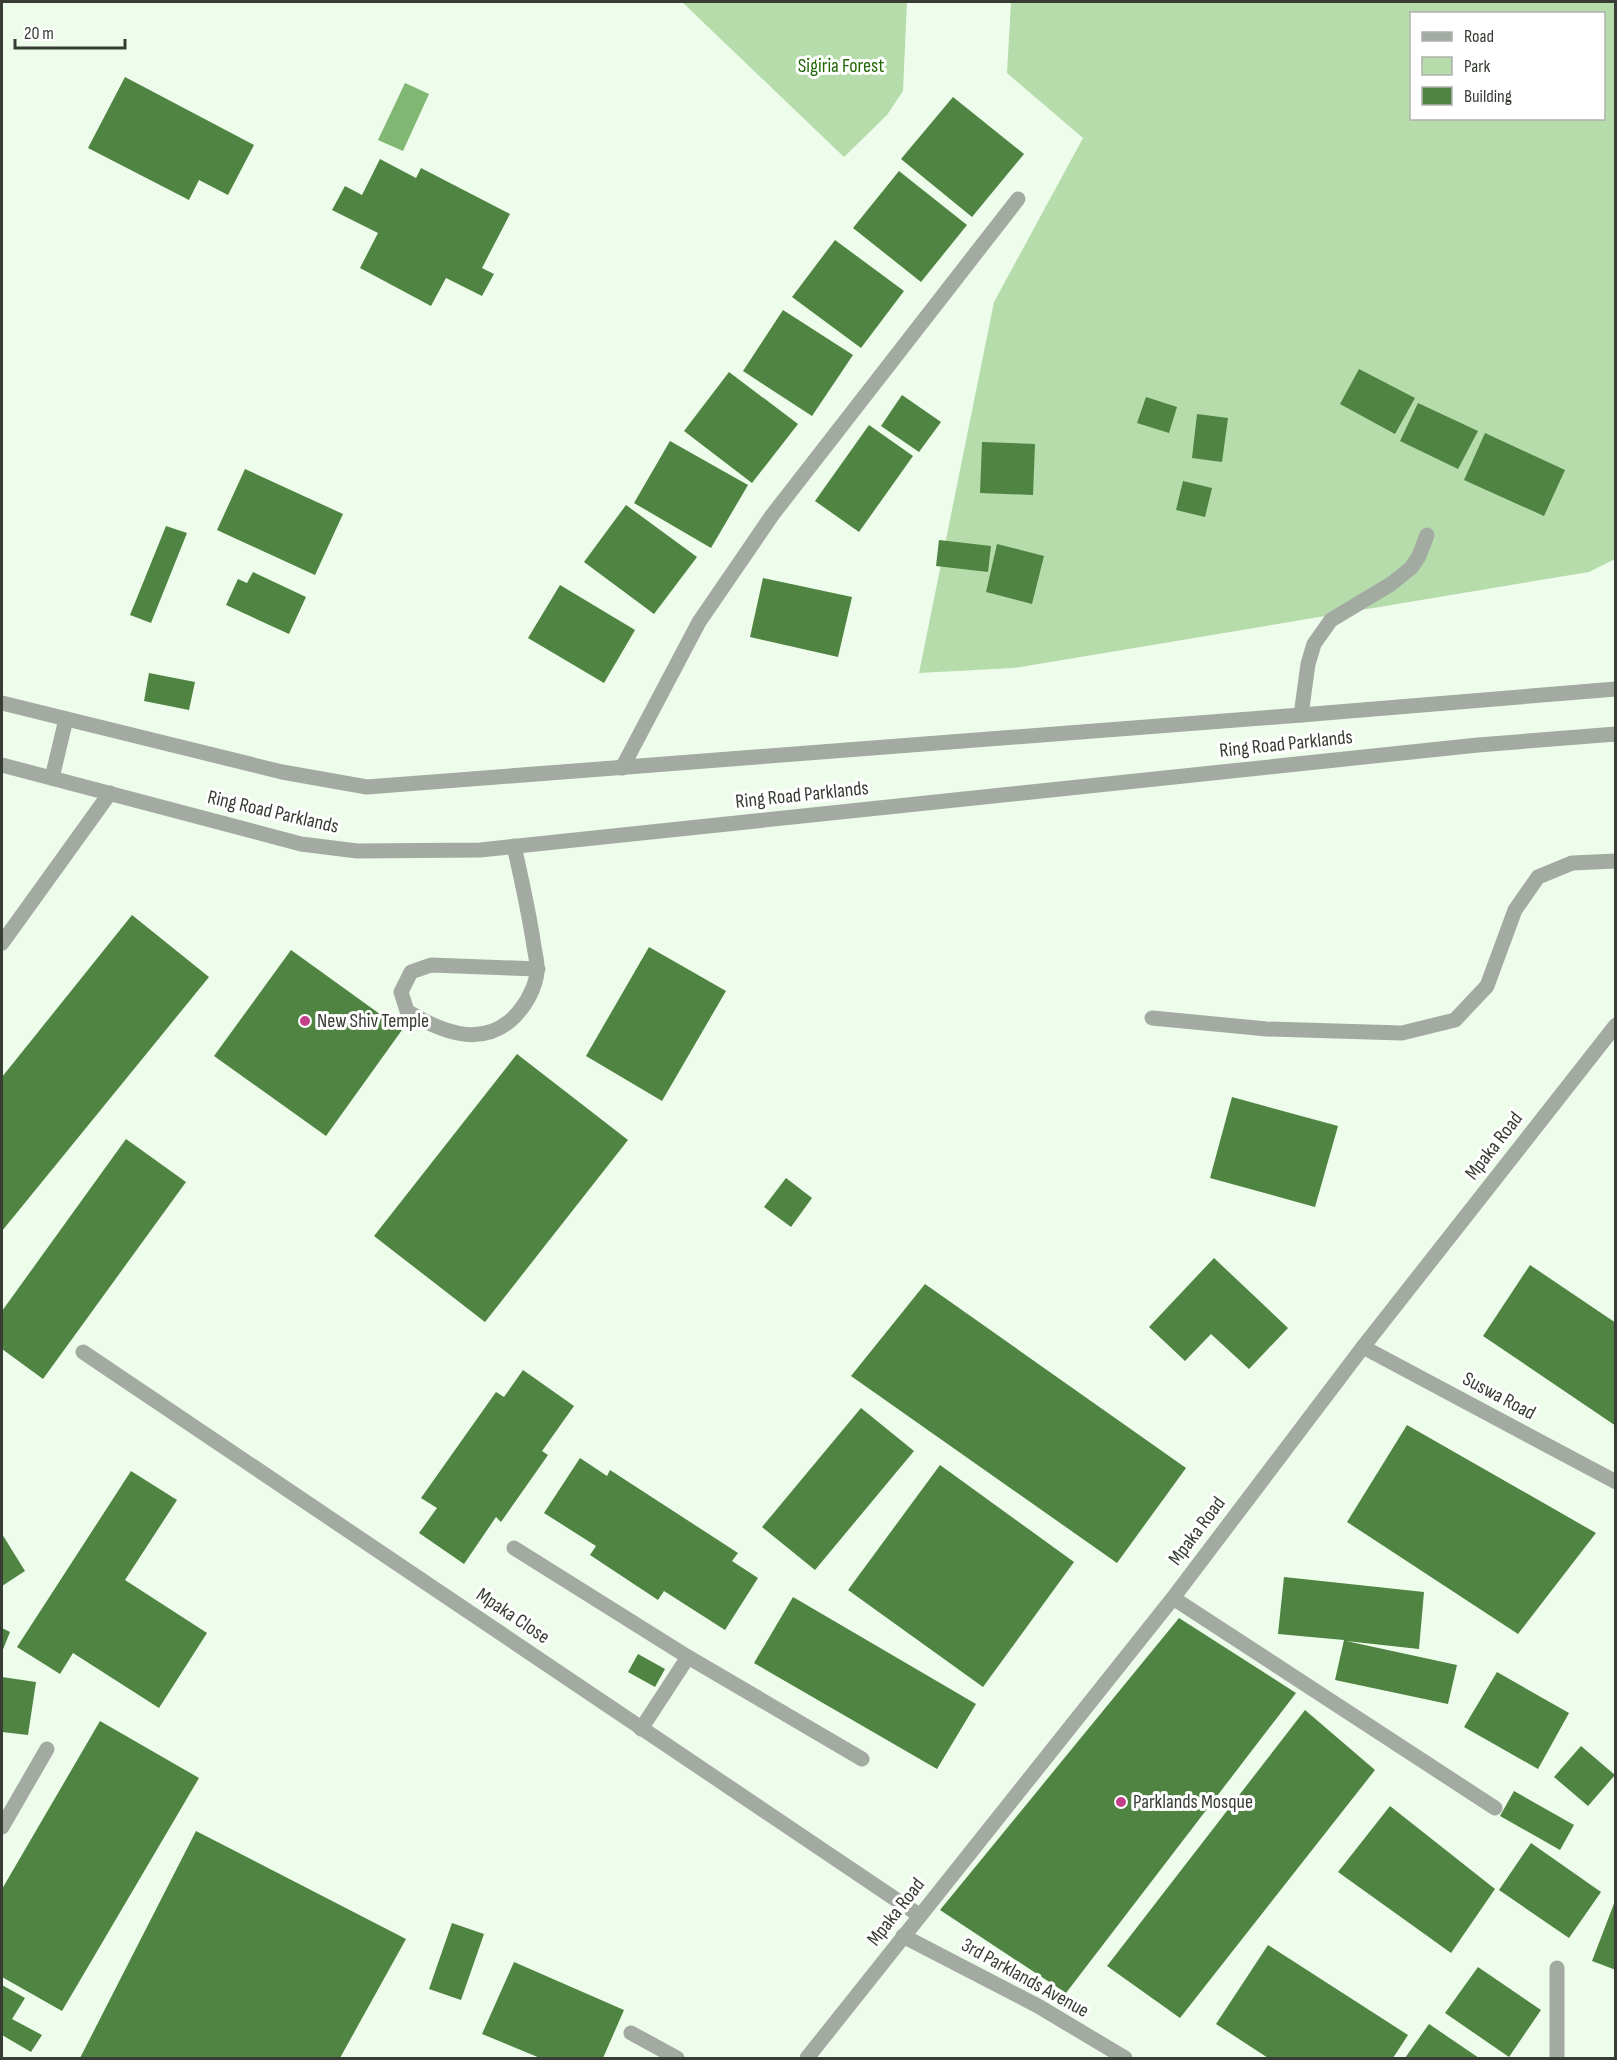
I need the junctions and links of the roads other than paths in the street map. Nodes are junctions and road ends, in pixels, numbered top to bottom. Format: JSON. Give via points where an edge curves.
{"nodes":[{"id":1,"x":1018,"y":199,"type":"dead end"},
{"id":2,"x":1427,"y":535,"type":"dead end"},
{"id":3,"x":1616,"y":689,"type":"edge"},
{"id":4,"x":2,"y":703,"type":"edge"},
{"id":5,"x":1301,"y":715,"type":"junction"},
{"id":6,"x":66,"y":719,"type":"junction"},
{"id":7,"x":1616,"y":734,"type":"edge"},
{"id":8,"x":2,"y":765,"type":"edge"},
{"id":9,"x":622,"y":768,"type":"junction"},
{"id":10,"x":52,"y":778,"type":"junction"},
{"id":11,"x":111,"y":793,"type":"junction"},
{"id":12,"x":514,"y":846,"type":"junction"},
{"id":13,"x":1616,"y":861,"type":"edge"},
{"id":14,"x":2,"y":944,"type":"edge"},
{"id":15,"x":538,"y":969,"type":"junction"},
{"id":16,"x":1152,"y":1018,"type":"dead end"},
{"id":17,"x":1616,"y":1025,"type":"edge"},
{"id":18,"x":1363,"y":1347,"type":"junction"},
{"id":19,"x":83,"y":1352,"type":"dead end"},
{"id":20,"x":1616,"y":1482,"type":"edge"},
{"id":21,"x":514,"y":1548,"type":"dead end"},
{"id":22,"x":1173,"y":1598,"type":"junction"},
{"id":23,"x":688,"y":1657,"type":"junction"},
{"id":24,"x":641,"y":1728,"type":"junction"},
{"id":25,"x":47,"y":1749,"type":"dead end"},
{"id":26,"x":862,"y":1759,"type":"dead end"},
{"id":27,"x":1495,"y":1808,"type":"dead end"},
{"id":28,"x":2,"y":1827,"type":"edge"},
{"id":29,"x":919,"y":1915,"type":"junction"},
{"id":30,"x":903,"y":1936,"type":"junction"},
{"id":31,"x":1557,"y":1968,"type":"dead end"},
{"id":32,"x":631,"y":2033,"type":"dead end"},
{"id":33,"x":1119,"y":2057,"type":"edge"},
{"id":34,"x":677,"y":2058,"type":"edge"},
{"id":35,"x":807,"y":2058,"type":"edge"},
{"id":36,"x":1557,"y":2058,"type":"edge"}],
"edges":[{"from":1,"to":9,"type":"street","via":[[773,514],[699,622]]},
{"from":2,"to":5,"type":"street","via":[[1411,568],[1330,620],[1314,644]]},
{"from":3,"to":5,"type":"street","name":"Ring Road Parklands"},
{"from":4,"to":6,"type":"street","name":"Ring Road Parklands"},
{"from":5,"to":9,"type":"street","name":"Ring Road Parklands"},
{"from":6,"to":9,"type":"street","name":"Ring Road Parklands","via":[[282,772],[367,787]]},
{"from":6,"to":10,"type":"street"},
{"from":7,"to":12,"type":"street","name":"Ring Road Parklands","via":[[1478,745]]},
{"from":8,"to":10,"type":"street","name":"Ring Road Parklands"},
{"from":10,"to":11,"type":"street","name":"Ring Road Parklands"},
{"from":11,"to":12,"type":"street","name":"Ring Road Parklands","via":[[301,844],[413,852]]},
{"from":11,"to":14,"type":"street"},
{"from":12,"to":15,"type":"street"},
{"from":13,"to":16,"type":"street","via":[[1572,863],[1538,877],[1515,910],[1487,986],[1455,1020],[1402,1033],[1267,1029]]},
{"from":15,"to":15,"type":"street","via":[[528,1000],[515,1017],[495,1032],[471,1035],[430,1025],[407,1011],[401,992],[411,972],[430,965]]},
{"from":17,"to":18,"type":"street","name":"Mpaka Road"},
{"from":18,"to":20,"type":"street","name":"Suswa Road"},
{"from":18,"to":22,"type":"street","name":"Mpaka Road"},
{"from":19,"to":24,"type":"street","name":"Mpaka Close"},
{"from":21,"to":23,"type":"street"},
{"from":22,"to":27,"type":"street"},
{"from":22,"to":29,"type":"street","name":"Mpaka Road"},
{"from":23,"to":24,"type":"street"},
{"from":23,"to":26,"type":"street"},
{"from":24,"to":29,"type":"street","name":"Mpaka Close"},
{"from":25,"to":28,"type":"street"},
{"from":29,"to":30,"type":"street","name":"Mpaka Road"},
{"from":30,"to":33,"type":"street","name":"3rd Parklands Avenue","via":[[1038,2006]]},
{"from":30,"to":35,"type":"street","name":"Mpaka Road"},
{"from":31,"to":36,"type":"street"},
{"from":32,"to":34,"type":"street"}]}
